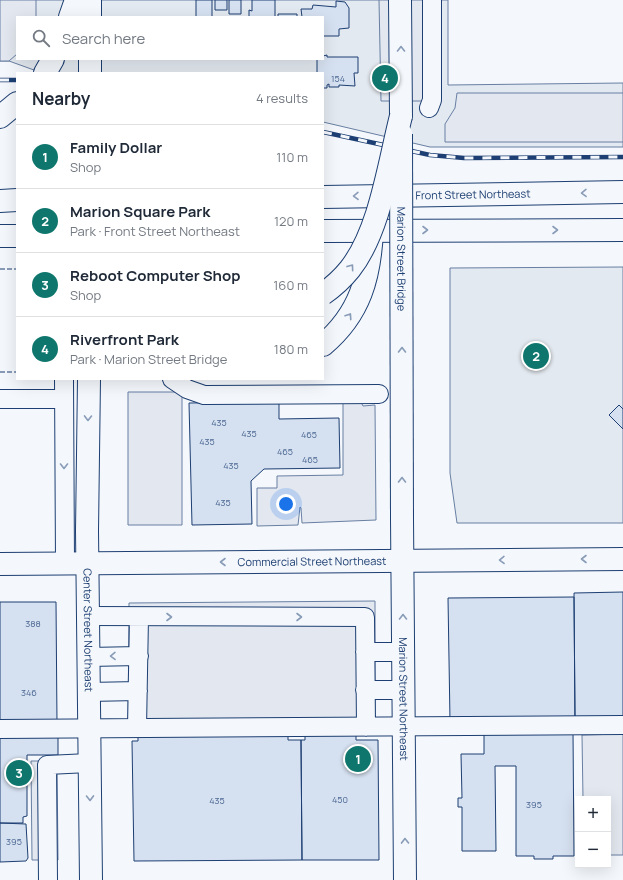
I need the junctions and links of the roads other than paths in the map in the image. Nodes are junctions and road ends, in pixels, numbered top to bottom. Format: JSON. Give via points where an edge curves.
{"nodes":[{"id":1,"x":76,"y":0,"type":"edge"},
{"id":2,"x":90,"y":0,"type":"edge"},
{"id":3,"x":400,"y":0,"type":"edge"},
{"id":4,"x":432,"y":0,"type":"edge"},
{"id":5,"x":70,"y":16,"type":"edge"},
{"id":6,"x":90,"y":16,"type":"edge"},
{"id":7,"x":52,"y":60,"type":"edge"},
{"id":8,"x":90,"y":60,"type":"edge"},
{"id":9,"x":46,"y":72,"type":"edge"},
{"id":10,"x":90,"y":72,"type":"edge"},
{"id":11,"x":16,"y":104,"type":"edge"},
{"id":12,"x":429,"y":108,"type":"dead end"},
{"id":13,"x":401,"y":116,"type":"junction"},
{"id":14,"x":0,"y":117,"type":"edge"},
{"id":15,"x":623,"y":192,"type":"edge"},
{"id":16,"x":324,"y":197,"type":"edge"},
{"id":17,"x":0,"y":200,"type":"edge"},
{"id":18,"x":16,"y":200,"type":"edge"},
{"id":19,"x":372,"y":230,"type":"junction"},
{"id":20,"x":623,"y":230,"type":"edge"},
{"id":21,"x":324,"y":231,"type":"edge"},
{"id":22,"x":0,"y":236,"type":"edge"},
{"id":23,"x":16,"y":236,"type":"edge"},
{"id":24,"x":324,"y":293,"type":"edge"},
{"id":25,"x":324,"y":344,"type":"edge"},
{"id":26,"x":64,"y":380,"type":"edge"},
{"id":27,"x":89,"y":380,"type":"edge"},
{"id":28,"x":174,"y":380,"type":"edge"},
{"id":29,"x":380,"y":394,"type":"dead end"},
{"id":30,"x":64,"y":399,"type":"junction"},
{"id":31,"x":0,"y":400,"type":"edge"},
{"id":32,"x":402,"y":519,"type":"joint"},
{"id":33,"x":623,"y":559,"type":"edge"},
{"id":34,"x":402,"y":560,"type":"junction"},
{"id":35,"x":64,"y":563,"type":"junction"},
{"id":36,"x":87,"y":563,"type":"junction"},
{"id":37,"x":0,"y":564,"type":"edge"},
{"id":38,"x":88,"y":616,"type":"junction"},
{"id":39,"x":139,"y":617,"type":"junction"},
{"id":40,"x":365,"y":652,"type":"junction"},
{"id":41,"x":403,"y":652,"type":"junction"},
{"id":42,"x":88,"y":656,"type":"junction"},
{"id":43,"x":139,"y":656,"type":"junction"},
{"id":44,"x":365,"y":690,"type":"junction"},
{"id":45,"x":403,"y":690,"type":"junction"},
{"id":46,"x":138,"y":691,"type":"junction"},
{"id":47,"x":88,"y":692,"type":"junction"},
{"id":48,"x":623,"y":725,"type":"edge"},
{"id":49,"x":403,"y":726,"type":"junction"},
{"id":50,"x":366,"y":727,"type":"junction"},
{"id":51,"x":89,"y":728,"type":"junction"},
{"id":52,"x":137,"y":728,"type":"junction"},
{"id":53,"x":0,"y":729,"type":"edge"},
{"id":54,"x":89,"y":763,"type":"junction"},
{"id":55,"x":48,"y":880,"type":"edge"},
{"id":56,"x":91,"y":880,"type":"edge"},
{"id":57,"x":405,"y":880,"type":"edge"}],
"edges":[{"from":1,"to":5,"type":"main road"},
{"from":2,"to":6,"type":"main road"},
{"from":13,"to":3,"type":"main road","name":"Marion Street Bridge","one_way":true},
{"from":4,"to":12,"type":"street","via":[[432,100]]},
{"from":7,"to":9,"type":"main road"},
{"from":8,"to":10,"type":"main road"},
{"from":11,"to":14,"type":"main road"},
{"from":24,"to":13,"type":"main road","one_way":true,"bridge":true,"via":[[351,269],[369,236]]},
{"from":32,"to":13,"type":"main road","name":"Marion Street Bridge","one_way":true,"bridge":true},
{"from":15,"to":16,"type":"main road","name":"Front Street Northeast","one_way":true},
{"from":17,"to":18,"type":"main road"},
{"from":19,"to":20,"type":"main road","one_way":true},
{"from":19,"to":21,"type":"main road"},
{"from":25,"to":19,"type":"main road","one_way":true,"via":[[347,320],[360,296],[369,270]]},
{"from":22,"to":23,"type":"main road"},
{"from":26,"to":30,"type":"street"},
{"from":27,"to":36,"type":"main road","name":"Center Street Northeast","one_way":true},
{"from":28,"to":29,"type":"street","via":[[187,389],[204,395]]},
{"from":30,"to":31,"type":"street"},
{"from":30,"to":35,"type":"street","one_way":true},
{"from":32,"to":34,"type":"main road","name":"Marion Street Northeast"},
{"from":33,"to":34,"type":"main road","name":"Commercial Street Northeast","one_way":true},
{"from":34,"to":36,"type":"main road","name":"Commercial Street Northeast","one_way":true},
{"from":41,"to":34,"type":"main road","name":"Marion Street Northeast","one_way":true},
{"from":35,"to":36,"type":"main road","name":"Commercial Street Northeast"},
{"from":35,"to":37,"type":"main road","name":"Commercial Street Northeast"},
{"from":36,"to":38,"type":"main road","name":"Center Street Northeast"},
{"from":38,"to":39,"type":"street"},
{"from":38,"to":42,"type":"main road","name":"Center Street Northeast"},
{"from":39,"to":40,"type":"street","one_way":true,"via":[[365,617]]},
{"from":39,"to":43,"type":"street"},
{"from":40,"to":41,"type":"street"},
{"from":40,"to":44,"type":"street"},
{"from":41,"to":45,"type":"main road","name":"Marion Street Northeast"},
{"from":43,"to":42,"type":"street","one_way":true},
{"from":42,"to":47,"type":"main road","name":"Center Street Northeast"},
{"from":43,"to":46,"type":"street"},
{"from":44,"to":45,"type":"street"},
{"from":44,"to":50,"type":"street"},
{"from":45,"to":49,"type":"main road","name":"Marion Street Northeast"},
{"from":46,"to":47,"type":"street"},
{"from":46,"to":52,"type":"street"},
{"from":47,"to":51,"type":"main road","name":"Center Street Northeast"},
{"from":48,"to":49,"type":"street"},
{"from":49,"to":50,"type":"street"},
{"from":57,"to":49,"type":"main road","name":"Marion Street Northeast","one_way":true},
{"from":50,"to":52,"type":"street"},
{"from":51,"to":52,"type":"street"},
{"from":51,"to":53,"type":"street"},
{"from":51,"to":54,"type":"main road","name":"Center Street Northeast"},
{"from":54,"to":55,"type":"street","via":[[47,765]]},
{"from":54,"to":56,"type":"main road","name":"Center Street Northeast","one_way":true}]}
